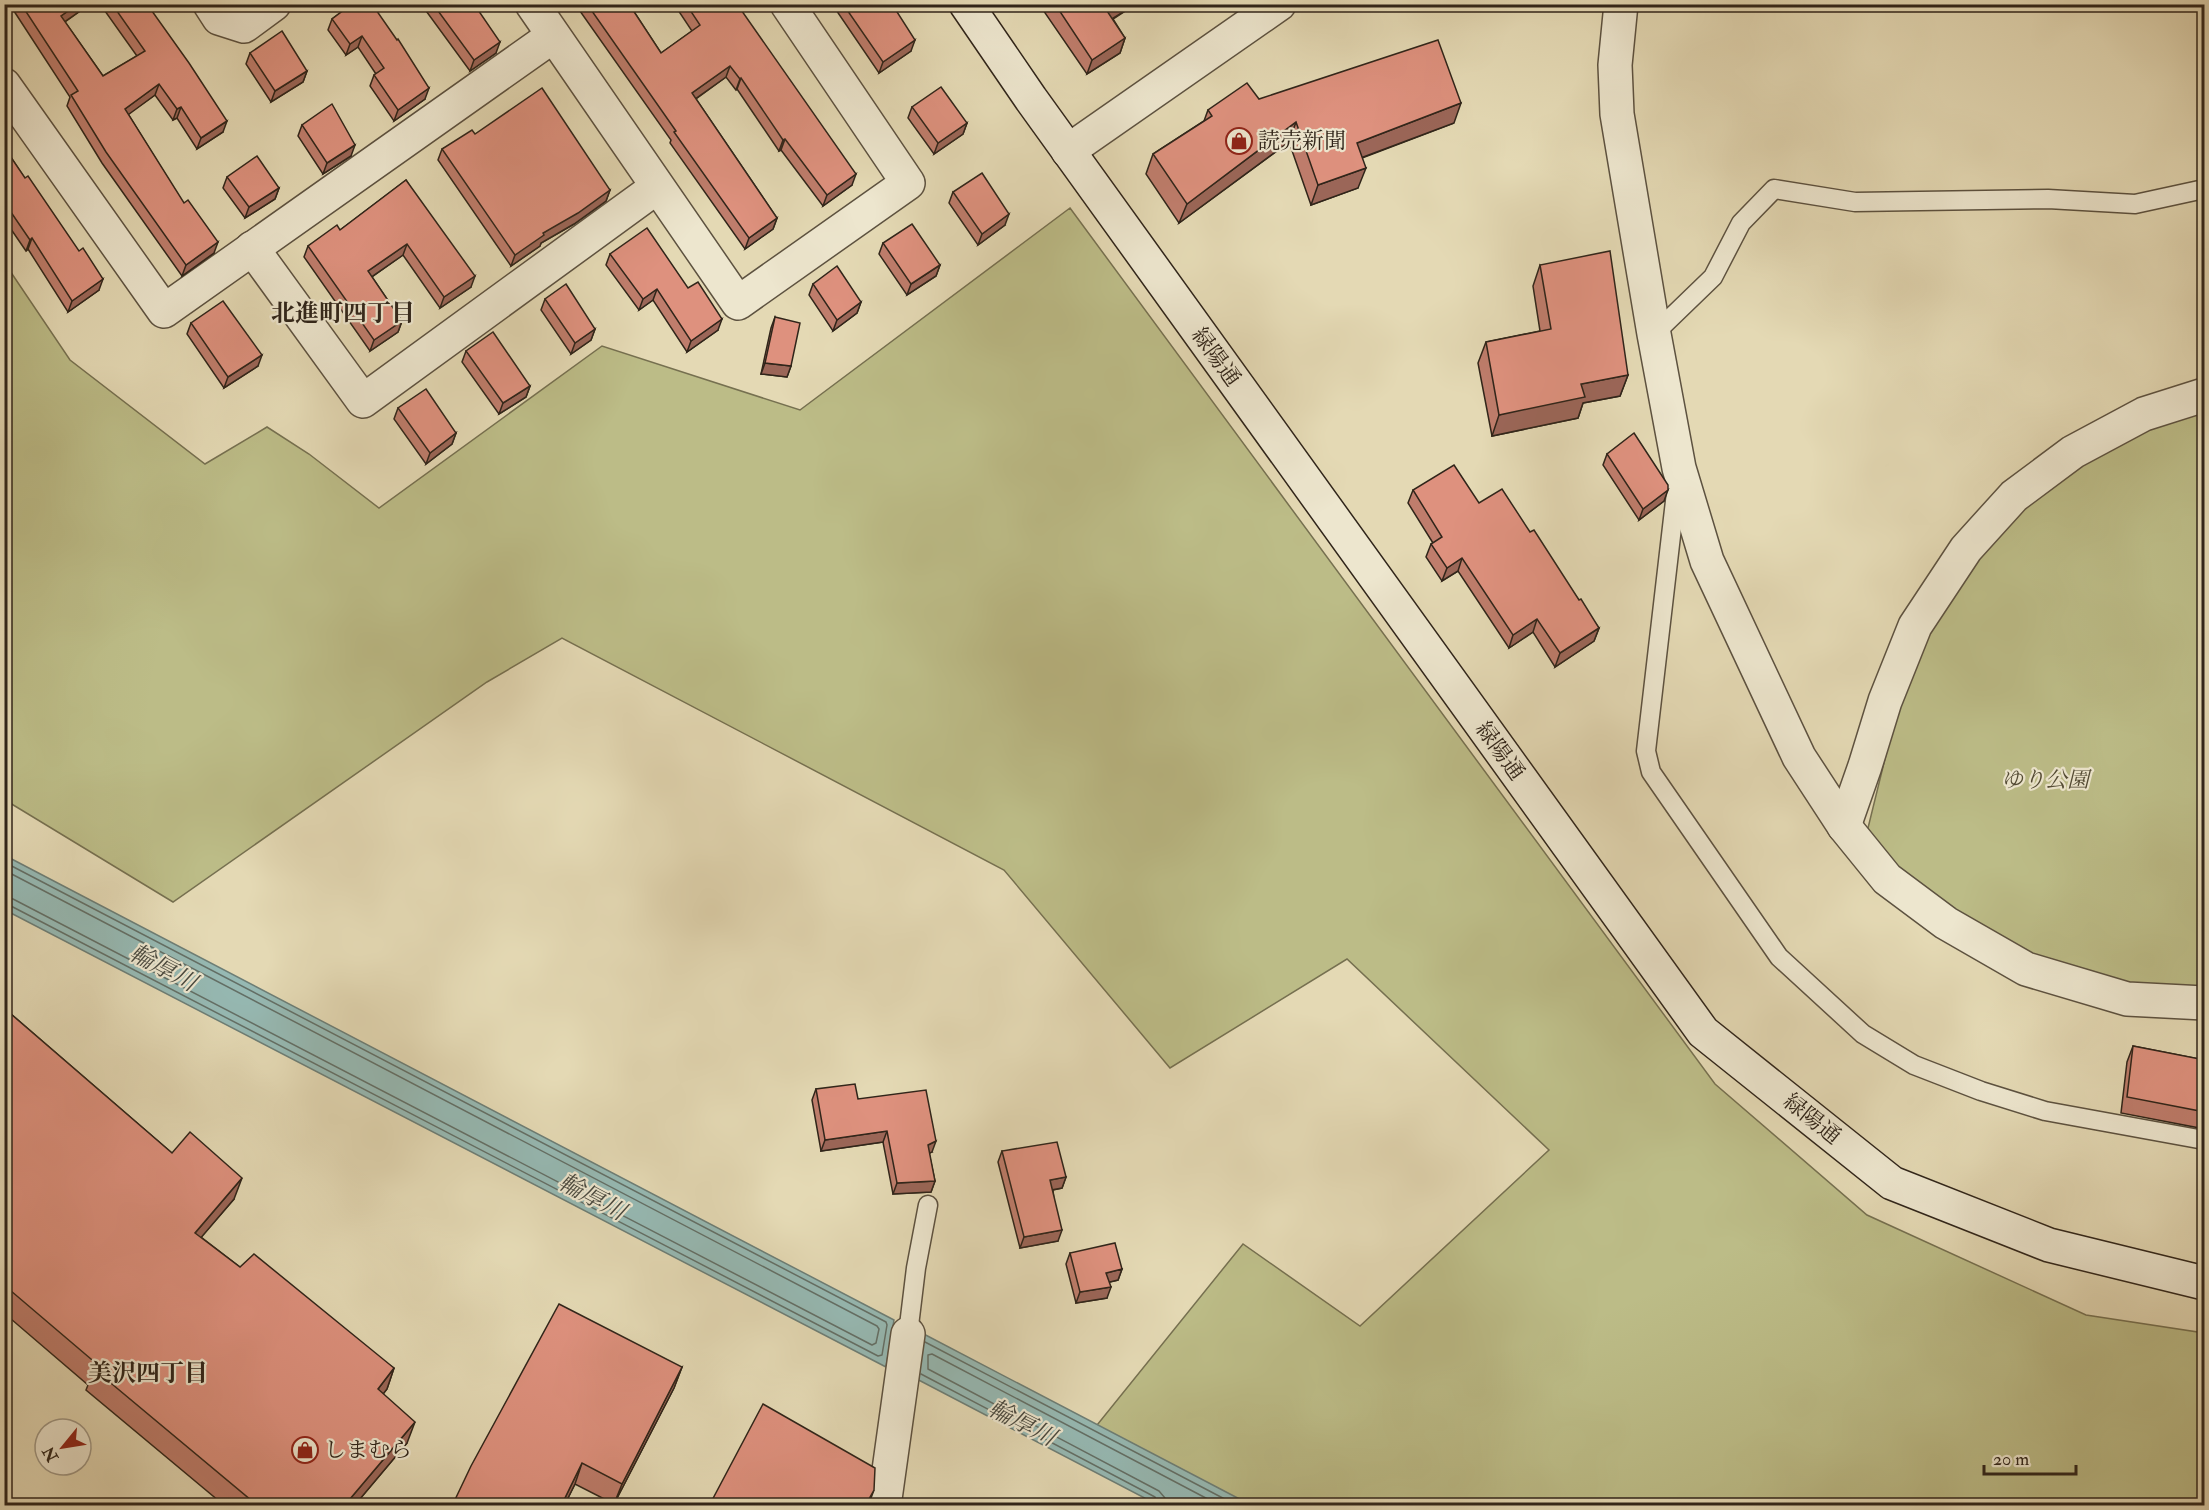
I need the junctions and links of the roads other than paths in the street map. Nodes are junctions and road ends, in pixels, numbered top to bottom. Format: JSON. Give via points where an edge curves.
{"nodes":[{"id":1,"x":210,"y":4,"type":"edge"},
{"id":2,"x":274,"y":4,"type":"edge"},
{"id":3,"x":532,"y":4,"type":"edge"},
{"id":4,"x":787,"y":4,"type":"edge"},
{"id":5,"x":966,"y":4,"type":"edge"},
{"id":6,"x":1279,"y":4,"type":"edge"},
{"id":7,"x":1621,"y":4,"type":"edge"},
{"id":8,"x":553,"y":36,"type":"junction"},
{"id":9,"x":4,"y":86,"type":"edge"},
{"id":10,"x":1068,"y":151,"type":"junction"},
{"id":11,"x":657,"y":187,"type":"junction"},
{"id":12,"x":2205,"y":189,"type":"edge"},
{"id":13,"x":252,"y":248,"type":"junction"},
{"id":14,"x":1654,"y":334,"type":"junction"},
{"id":15,"x":2205,"y":395,"type":"edge"},
{"id":16,"x":1679,"y":468,"type":"junction"},
{"id":17,"x":1844,"y":826,"type":"junction"},
{"id":18,"x":2205,"y":1003,"type":"edge"},
{"id":19,"x":2205,"y":1140,"type":"edge"},
{"id":20,"x":928,"y":1206,"type":"dead end"},
{"id":21,"x":2205,"y":1283,"type":"edge"},
{"id":22,"x":908,"y":1334,"type":"joint"},
{"id":23,"x":884,"y":1506,"type":"edge"}],
"edges":[{"from":1,"to":2,"type":"street","via":[[219,18],[244,26]]},
{"from":3,"to":8,"type":"street"},
{"from":4,"to":11,"type":"street","via":[[908,183],[738,303]]},
{"from":5,"to":10,"type":"street","name":"緑陽通"},
{"from":6,"to":10,"type":"street"},
{"from":7,"to":14,"type":"street","via":[[1615,65],[1617,114]]},
{"from":8,"to":11,"type":"street"},
{"from":8,"to":13,"type":"street"},
{"from":9,"to":13,"type":"street","via":[[164,311]]},
{"from":10,"to":21,"type":"street","name":"緑陽通","via":[[1703,1032],[1892,1183],[2049,1245]]},
{"from":11,"to":13,"type":"street","via":[[363,401]]},
{"from":12,"to":14,"type":"lane","via":[[2135,204],[2048,199],[1855,202],[1774,189],[1741,223],[1713,277]]},
{"from":14,"to":16,"type":"street"},
{"from":15,"to":17,"type":"street","via":[[2144,414],[2073,452],[2014,496],[1966,549],[1916,626],[1885,701]]},
{"from":16,"to":17,"type":"street","via":[[1707,561],[1799,757]]},
{"from":16,"to":19,"type":"lane","via":[[1646,751],[1650,772],[1779,957],[1863,1034],[1914,1065],[2045,1112]]},
{"from":17,"to":18,"type":"street","via":[[1887,879],[1946,923],[2026,969],[2127,999]]},
{"from":20,"to":22,"type":"lane"},
{"from":22,"to":23,"type":"street"}]}
